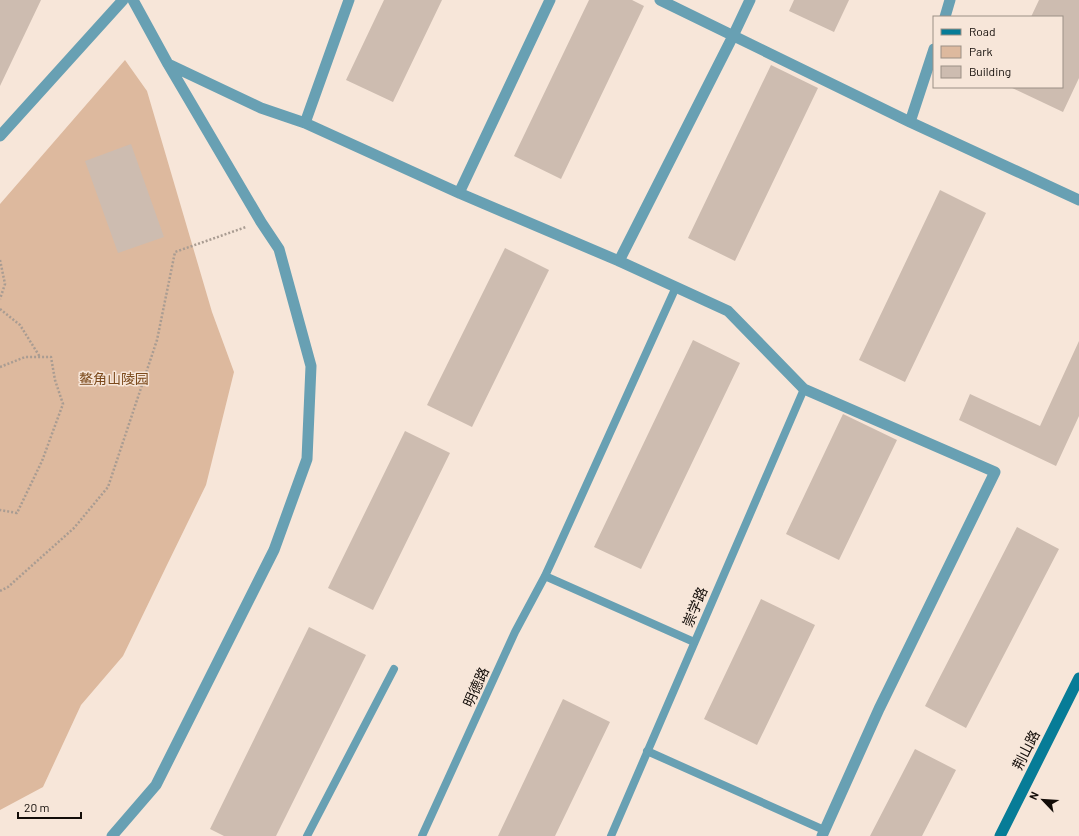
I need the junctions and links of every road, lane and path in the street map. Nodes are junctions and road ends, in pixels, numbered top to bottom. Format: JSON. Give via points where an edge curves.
{"nodes":[{"id":1,"x":123,"y":0,"type":"edge"},
{"id":2,"x":133,"y":0,"type":"edge"},
{"id":3,"x":349,"y":0,"type":"edge"},
{"id":4,"x":550,"y":0,"type":"edge"},
{"id":5,"x":660,"y":0,"type":"edge"},
{"id":6,"x":750,"y":0,"type":"edge"},
{"id":7,"x":950,"y":0,"type":"edge"},
{"id":8,"x":945,"y":16,"type":"edge"},
{"id":9,"x":733,"y":36,"type":"junction"},
{"id":10,"x":933,"y":52,"type":"edge"},
{"id":11,"x":168,"y":64,"type":"junction"},
{"id":12,"x":910,"y":122,"type":"junction"},
{"id":13,"x":305,"y":123,"type":"junction"},
{"id":14,"x":0,"y":136,"type":"edge"},
{"id":15,"x":459,"y":193,"type":"junction"},
{"id":16,"x":1079,"y":200,"type":"edge"},
{"id":17,"x":261,"y":222,"type":"junction"},
{"id":18,"x":0,"y":260,"type":"edge"},
{"id":19,"x":619,"y":261,"type":"junction"},
{"id":20,"x":676,"y":287,"type":"junction"},
{"id":21,"x":0,"y":299,"type":"edge"},
{"id":22,"x":0,"y":309,"type":"edge"},
{"id":23,"x":40,"y":357,"type":"junction"},
{"id":24,"x":0,"y":367,"type":"edge"},
{"id":25,"x":804,"y":389,"type":"junction"},
{"id":26,"x":0,"y":510,"type":"edge"},
{"id":27,"x":545,"y":576,"type":"junction"},
{"id":28,"x":0,"y":591,"type":"edge"},
{"id":29,"x":694,"y":642,"type":"junction"},
{"id":30,"x":394,"y":669,"type":"dead end"},
{"id":31,"x":1079,"y":678,"type":"edge"},
{"id":32,"x":647,"y":751,"type":"junction"},
{"id":33,"x":823,"y":833,"type":"edge"},
{"id":34,"x":112,"y":836,"type":"edge"},
{"id":35,"x":307,"y":836,"type":"edge"},
{"id":36,"x":422,"y":836,"type":"edge"},
{"id":37,"x":611,"y":836,"type":"edge"},
{"id":38,"x":1000,"y":836,"type":"edge"}],
"edges":[{"from":1,"to":14,"type":"street"},
{"from":2,"to":11,"type":"street"},
{"from":3,"to":13,"type":"street"},
{"from":4,"to":15,"type":"street"},
{"from":5,"to":9,"type":"street"},
{"from":6,"to":9,"type":"street"},
{"from":7,"to":8,"type":"street"},
{"from":9,"to":12,"type":"street"},
{"from":9,"to":19,"type":"street"},
{"from":10,"to":12,"type":"street"},
{"from":11,"to":13,"type":"street","via":[[261,108]]},
{"from":11,"to":17,"type":"street"},
{"from":12,"to":16,"type":"street"},
{"from":13,"to":15,"type":"street"},
{"from":15,"to":19,"type":"street"},
{"from":17,"to":28,"type":"path","via":[[175,252],[157,340],[108,487],[74,528],[8,587]]},
{"from":17,"to":34,"type":"street","via":[[279,249],[311,366],[307,459],[274,550],[156,785]]},
{"from":18,"to":21,"type":"path","via":[[5,284]]},
{"from":19,"to":20,"type":"street"},
{"from":20,"to":25,"type":"street","via":[[728,312]]},
{"from":20,"to":27,"type":"lane","name":"明德路"},
{"from":22,"to":23,"type":"path","via":[[20,325]]},
{"from":23,"to":24,"type":"path","via":[[25,357]]},
{"from":23,"to":26,"type":"path","via":[[51,357],[63,404],[42,461],[17,513]]},
{"from":25,"to":29,"type":"lane","name":"崇学路"},
{"from":25,"to":33,"type":"street","via":[[995,472],[878,710]]},
{"from":27,"to":29,"type":"lane"},
{"from":27,"to":36,"type":"lane","name":"明德路","via":[[515,632]]},
{"from":29,"to":32,"type":"lane","name":"崇学路"},
{"from":30,"to":35,"type":"lane"},
{"from":31,"to":38,"type":"main road","name":"荆山路"},
{"from":32,"to":33,"type":"lane"},
{"from":32,"to":37,"type":"lane","name":"崇学路"}]}
